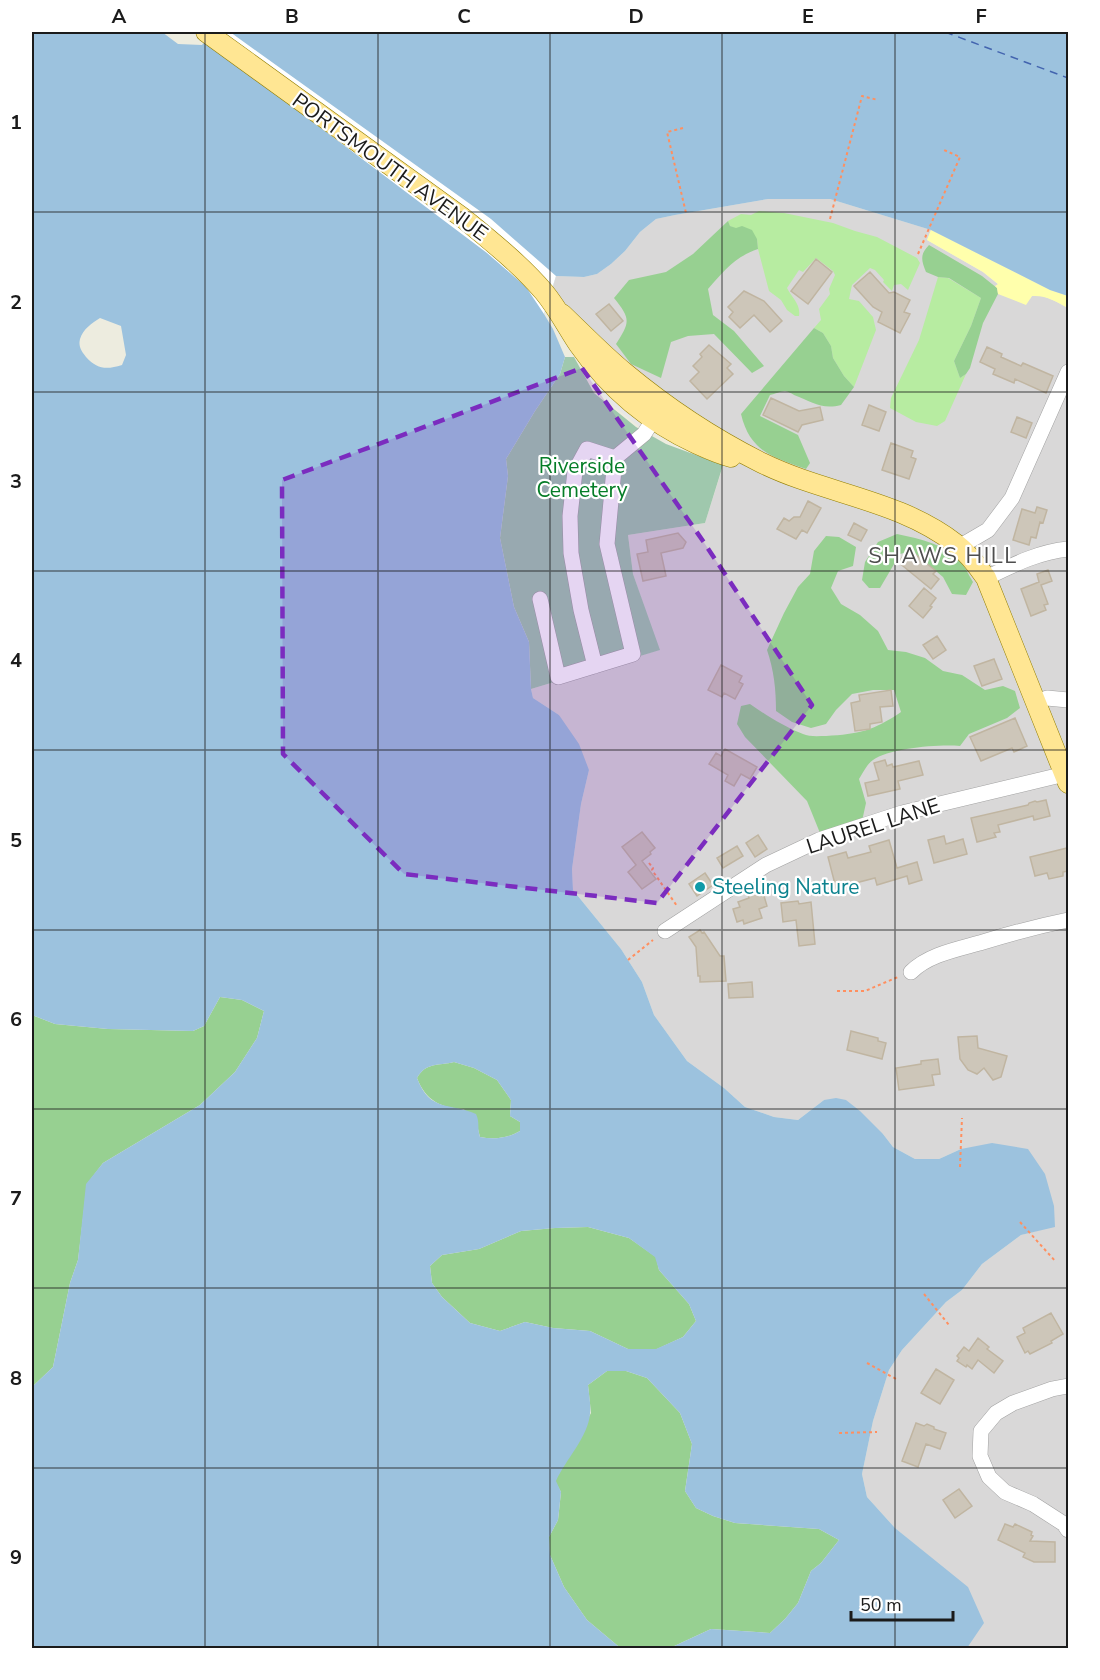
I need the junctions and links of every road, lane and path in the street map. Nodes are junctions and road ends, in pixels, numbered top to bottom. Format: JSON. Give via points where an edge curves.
{"nodes":[{"id":1,"x":206,"y":32,"type":"edge"},
{"id":2,"x":878,"y":100,"type":"dead end"},
{"id":3,"x":683,"y":128,"type":"dead end"},
{"id":4,"x":944,"y":150,"type":"dead end"},
{"id":5,"x":686,"y":213,"type":"dead end"},
{"id":6,"x":830,"y":219,"type":"dead end"},
{"id":7,"x":918,"y":254,"type":"dead end"},
{"id":8,"x":562,"y":315,"type":"junction"},
{"id":9,"x":1067,"y":378,"type":"edge"},
{"id":10,"x":653,"y":420,"type":"junction"},
{"id":11,"x":615,"y":458,"type":"junction"},
{"id":12,"x":763,"y":464,"type":"junction"},
{"id":13,"x":959,"y":547,"type":"junction"},
{"id":14,"x":1068,"y":549,"type":"edge"},
{"id":15,"x":986,"y":578,"type":"junction"},
{"id":16,"x":540,"y":599,"type":"dead end"},
{"id":17,"x":595,"y":666,"type":"junction"},
{"id":18,"x":1068,"y":700,"type":"edge"},
{"id":19,"x":1035,"y":702,"type":"junction"},
{"id":20,"x":1067,"y":779,"type":"edge"},
{"id":21,"x":649,"y":863,"type":"dead end"},
{"id":22,"x":685,"y":918,"type":"junction"},
{"id":23,"x":1068,"y":920,"type":"edge"},
{"id":24,"x":665,"y":931,"type":"joint"},
{"id":25,"x":628,"y":960,"type":"dead end"},
{"id":26,"x":911,"y":972,"type":"joint"},
{"id":27,"x":837,"y":991,"type":"dead end"},
{"id":28,"x":962,"y":1118,"type":"dead end"},
{"id":29,"x":960,"y":1167,"type":"dead end"},
{"id":30,"x":1020,"y":1222,"type":"dead end"},
{"id":31,"x":1056,"y":1262,"type":"dead end"},
{"id":32,"x":924,"y":1294,"type":"dead end"},
{"id":33,"x":949,"y":1325,"type":"dead end"},
{"id":34,"x":867,"y":1364,"type":"dead end"},
{"id":35,"x":896,"y":1379,"type":"dead end"},
{"id":36,"x":1068,"y":1386,"type":"edge"},
{"id":37,"x":877,"y":1432,"type":"dead end"},
{"id":38,"x":839,"y":1433,"type":"dead end"},
{"id":39,"x":1068,"y":1530,"type":"edge"}],
"edges":[{"from":1,"to":8,"type":"main road","name":"PORTSMOUTH AVENUE","via":[[472,226],[519,265]]},
{"from":2,"to":6,"type":"path","via":[[862,96]]},
{"from":3,"to":5,"type":"path","via":[[667,132]]},
{"from":4,"to":7,"type":"path","via":[[960,157]]},
{"from":8,"to":10,"type":"main road","name":"PORTSMOUTH AVENUE","via":[[594,364],[623,396]]},
{"from":8,"to":12,"type":"main road","name":"PORTSMOUTH AVENUE","via":[[644,388],[708,433]]},
{"from":9,"to":13,"type":"street","via":[[1012,498],[988,530]]},
{"from":10,"to":11,"type":"street","via":[[644,434]]},
{"from":10,"to":12,"type":"main road","name":"PORTSMOUTH AVENUE","via":[[722,455]]},
{"from":11,"to":17,"type":"street","via":[[607,544],[633,654]]},
{"from":11,"to":17,"type":"street","via":[[587,448],[575,471],[570,516],[571,553]]},
{"from":12,"to":13,"type":"main road","name":"PORTSMOUTH AVENUE","via":[[907,515]]},
{"from":13,"to":15,"type":"main road","name":"PORTSMOUTH AVENUE"},
{"from":14,"to":15,"type":"street","via":[[1040,554]]},
{"from":15,"to":19,"type":"main road","name":"PORTSMOUTH AVENUE"},
{"from":16,"to":17,"type":"street","via":[[558,677]]},
{"from":18,"to":19,"type":"street","via":[[1047,698]]},
{"from":19,"to":20,"type":"main road","name":"PORTSMOUTH AVENUE"},
{"from":20,"to":22,"type":"street","name":"LAUREL LANE","via":[[902,813],[819,840],[766,865]]},
{"from":21,"to":22,"type":"path"},
{"from":22,"to":24,"type":"street","name":"LAUREL LANE"},
{"from":23,"to":26,"type":"street","via":[[960,948],[919,964]]},
{"from":24,"to":25,"type":"path"},
{"from":26,"to":27,"type":"path","via":[[865,991]]},
{"from":28,"to":29,"type":"path"},
{"from":30,"to":31,"type":"path"},
{"from":32,"to":33,"type":"path"},
{"from":34,"to":35,"type":"path"},
{"from":36,"to":39,"type":"street","via":[[1013,1403],[996,1413],[981,1431],[980,1456],[989,1477],[1005,1492],[1033,1504]]},
{"from":37,"to":38,"type":"path"}]}
